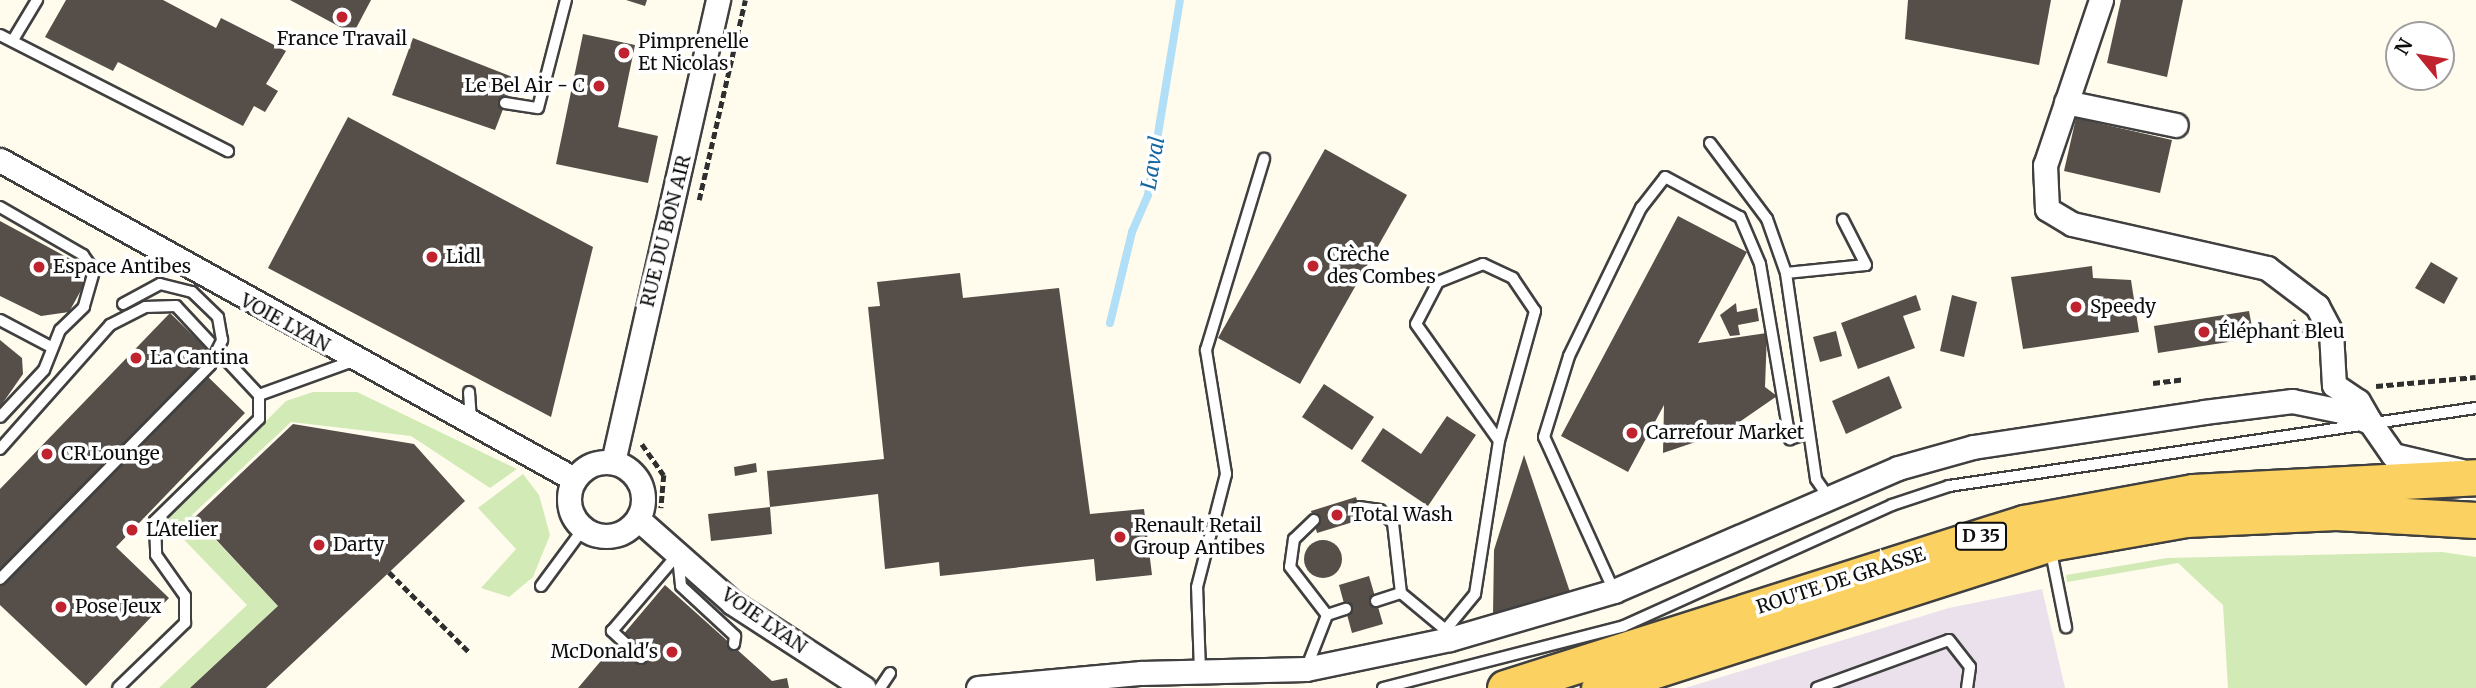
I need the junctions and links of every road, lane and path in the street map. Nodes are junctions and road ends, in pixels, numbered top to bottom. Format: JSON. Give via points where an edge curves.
{"nodes":[{"id":1,"x":37,"y":0,"type":"edge"},
{"id":2,"x":566,"y":0,"type":"edge"},
{"id":3,"x":718,"y":0,"type":"edge"},
{"id":4,"x":746,"y":0,"type":"edge"},
{"id":5,"x":2101,"y":0,"type":"edge"},
{"id":6,"x":0,"y":35,"type":"edge"},
{"id":7,"x":13,"y":40,"type":"junction"},
{"id":8,"x":2066,"y":102,"type":"junction"},
{"id":9,"x":505,"y":103,"type":"dead end"},
{"id":10,"x":2176,"y":125,"type":"dead end"},
{"id":11,"x":1710,"y":143,"type":"dead end"},
{"id":12,"x":228,"y":151,"type":"dead end"},
{"id":13,"x":1264,"y":159,"type":"dead end"},
{"id":14,"x":0,"y":160,"type":"edge"},
{"id":15,"x":697,"y":205,"type":"dead end"},
{"id":16,"x":0,"y":206,"type":"edge"},
{"id":17,"x":1843,"y":220,"type":"dead end"},
{"id":18,"x":1786,"y":272,"type":"junction"},
{"id":19,"x":0,"y":320,"type":"edge"},
{"id":20,"x":110,"y":325,"type":"junction"},
{"id":21,"x":51,"y":347,"type":"junction"},
{"id":22,"x":353,"y":361,"type":"junction"},
{"id":23,"x":44,"y":370,"type":"junction"},
{"id":24,"x":2476,"y":377,"type":"edge"},
{"id":25,"x":2184,"y":379,"type":"dead end"},
{"id":26,"x":57,"y":380,"type":"junction"},
{"id":27,"x":2153,"y":383,"type":"dead end"},
{"id":28,"x":2334,"y":385,"type":"junction"},
{"id":29,"x":2370,"y":386,"type":"dead end"},
{"id":30,"x":469,"y":392,"type":"dead end"},
{"id":31,"x":259,"y":395,"type":"junction"},
{"id":32,"x":2303,"y":403,"type":"junction"},
{"id":33,"x":2476,"y":408,"type":"edge"},
{"id":34,"x":0,"y":417,"type":"edge"},
{"id":35,"x":2370,"y":422,"type":"junction"},
{"id":36,"x":471,"y":426,"type":"junction"},
{"id":37,"x":1809,"y":433,"type":"junction"},
{"id":38,"x":638,"y":437,"type":"dead end"},
{"id":39,"x":1499,"y":441,"type":"junction"},
{"id":40,"x":0,"y":449,"type":"edge"},
{"id":41,"x":613,"y":462,"type":"junction"},
{"id":42,"x":2475,"y":477,"type":"edge"},
{"id":43,"x":574,"y":479,"type":"junction"},
{"id":44,"x":1827,"y":495,"type":"junction"},
{"id":45,"x":1359,"y":508,"type":"dead end"},
{"id":46,"x":666,"y":518,"type":"dead end"},
{"id":47,"x":638,"y":519,"type":"junction"},
{"id":48,"x":1314,"y":520,"type":"dead end"},
{"id":49,"x":2476,"y":520,"type":"edge"},
{"id":50,"x":583,"y":529,"type":"junction"},
{"id":51,"x":2050,"y":543,"type":"junction"},
{"id":52,"x":678,"y":554,"type":"junction"},
{"id":53,"x":389,"y":572,"type":"dead end"},
{"id":54,"x":0,"y":579,"type":"edge"},
{"id":55,"x":541,"y":586,"type":"dead end"},
{"id":56,"x":1614,"y":592,"type":"junction"},
{"id":57,"x":1401,"y":593,"type":"junction"},
{"id":58,"x":1376,"y":601,"type":"dead end"},
{"id":59,"x":1346,"y":609,"type":"dead end"},
{"id":60,"x":1327,"y":615,"type":"junction"},
{"id":61,"x":2066,"y":627,"type":"dead end"},
{"id":62,"x":1448,"y":634,"type":"junction"},
{"id":63,"x":734,"y":644,"type":"dead end"},
{"id":64,"x":469,"y":652,"type":"dead end"},
{"id":65,"x":641,"y":658,"type":"dead end"},
{"id":66,"x":1306,"y":669,"type":"junction"},
{"id":67,"x":1200,"y":671,"type":"junction"},
{"id":68,"x":890,"y":673,"type":"dead end"},
{"id":69,"x":118,"y":688,"type":"edge"},
{"id":70,"x":864,"y":688,"type":"edge"},
{"id":71,"x":880,"y":688,"type":"edge"},
{"id":72,"x":978,"y":688,"type":"edge"},
{"id":73,"x":1383,"y":688,"type":"edge"},
{"id":74,"x":1505,"y":688,"type":"edge"},
{"id":75,"x":1599,"y":688,"type":"edge"},
{"id":76,"x":1817,"y":688,"type":"edge"},
{"id":77,"x":1967,"y":688,"type":"edge"}],
"edges":[{"from":1,"to":7,"type":"lane"},
{"from":2,"to":9,"type":"lane","via":[[538,108]]},
{"from":3,"to":41,"type":"street","name":"RUE DU BON AIR"},
{"from":4,"to":15,"type":"path"},
{"from":5,"to":8,"type":"street"},
{"from":6,"to":7,"type":"lane"},
{"from":7,"to":12,"type":"lane"},
{"from":8,"to":10,"type":"street"},
{"from":8,"to":28,"type":"street","via":[[2045,164],[2047,209],[2072,224],[2267,268],[2317,306],[2331,332]]},
{"from":11,"to":18,"type":"lane","via":[[1767,219]]},
{"from":13,"to":67,"type":"lane","via":[[1206,350],[1226,474],[1197,587]]},
{"from":14,"to":22,"type":"street","name":"VOIE LYAN"},
{"from":16,"to":21,"type":"lane","via":[[83,255],[94,271],[84,307]]},
{"from":17,"to":18,"type":"lane","via":[[1866,264]]},
{"from":18,"to":37,"type":"lane"},
{"from":19,"to":21,"type":"lane"},
{"from":20,"to":26,"type":"lane"},
{"from":20,"to":31,"type":"lane","via":[[145,307],[176,306]]},
{"from":20,"to":54,"type":"lane","bridge":true,"via":[[123,304],[160,284],[192,292],[218,317],[222,340],[210,365]]},
{"from":21,"to":23,"type":"lane"},
{"from":22,"to":31,"type":"lane"},
{"from":22,"to":36,"type":"street","name":"VOIE LYAN"},
{"from":23,"to":26,"type":"lane"},
{"from":23,"to":34,"type":"lane"},
{"from":24,"to":29,"type":"path"},
{"from":25,"to":27,"type":"path"},
{"from":26,"to":40,"type":"lane"},
{"from":28,"to":32,"type":"street"},
{"from":28,"to":35,"type":"street","via":[[2358,401]]},
{"from":30,"to":36,"type":"lane"},
{"from":31,"to":69,"type":"lane","via":[[259,419],[155,521],[156,555],[185,596],[185,623]]},
{"from":32,"to":35,"type":"street"},
{"from":32,"to":44,"type":"street","via":[[1973,447]]},
{"from":33,"to":35,"type":"lane"},
{"from":35,"to":42,"type":"street","via":[[2393,455],[2446,464]]},
{"from":35,"to":73,"type":"lane","via":[[1949,486],[1892,505],[1624,626]]},
{"from":36,"to":43,"type":"street","name":"VOIE LYAN"},
{"from":37,"to":44,"type":"lane","via":[[1816,480]]},
{"from":37,"to":56,"type":"lane","via":[[1790,439],[1760,264],[1740,216],[1665,177],[1641,208],[1569,356],[1544,437]]},
{"from":38,"to":46,"type":"path","via":[[664,475]]},
{"from":39,"to":39,"type":"lane","via":[[1535,311],[1514,278],[1483,264],[1438,282],[1416,324]]},
{"from":39,"to":62,"type":"lane","via":[[1475,594]]},
{"from":41,"to":43,"type":"street","via":[[592,465]]},
{"from":41,"to":47,"type":"street","via":[[641,484]]},
{"from":42,"to":74,"type":"main road","name":"ROUTE DE GRASSE","number":"D 35","via":[[2193,492],[2024,523]]},
{"from":43,"to":50,"type":"street","via":[[572,514]]},
{"from":44,"to":56,"type":"street"},
{"from":45,"to":57,"type":"lane","via":[[1380,510],[1393,523]]},
{"from":47,"to":50,"type":"street","via":[[623,533],[603,536]]},
{"from":47,"to":52,"type":"street","name":"VOIE LYAN"},
{"from":48,"to":60,"type":"lane","via":[[1294,539],[1290,567]]},
{"from":49,"to":51,"type":"main road","name":"ROUTE DE GRASSE","number":"D 35","via":[[2336,512],[2186,519]]},
{"from":50,"to":55,"type":"lane"},
{"from":51,"to":61,"type":"lane"},
{"from":51,"to":75,"type":"main road","name":"ROUTE DE GRASSE","number":"D 35"},
{"from":52,"to":63,"type":"lane","via":[[681,586],[735,636]]},
{"from":52,"to":65,"type":"lane","via":[[612,631]]},
{"from":52,"to":70,"type":"street","name":"VOIE LYAN","via":[[733,603]]},
{"from":53,"to":64,"type":"path"},
{"from":56,"to":62,"type":"street"},
{"from":57,"to":58,"type":"lane"},
{"from":57,"to":62,"type":"lane"},
{"from":59,"to":60,"type":"lane"},
{"from":60,"to":66,"type":"lane"},
{"from":62,"to":66,"type":"street"},
{"from":66,"to":67,"type":"street"},
{"from":67,"to":72,"type":"street","via":[[1140,666]]},
{"from":68,"to":71,"type":"lane"},
{"from":76,"to":77,"type":"lane","via":[[1949,640],[1970,667]]}]}
